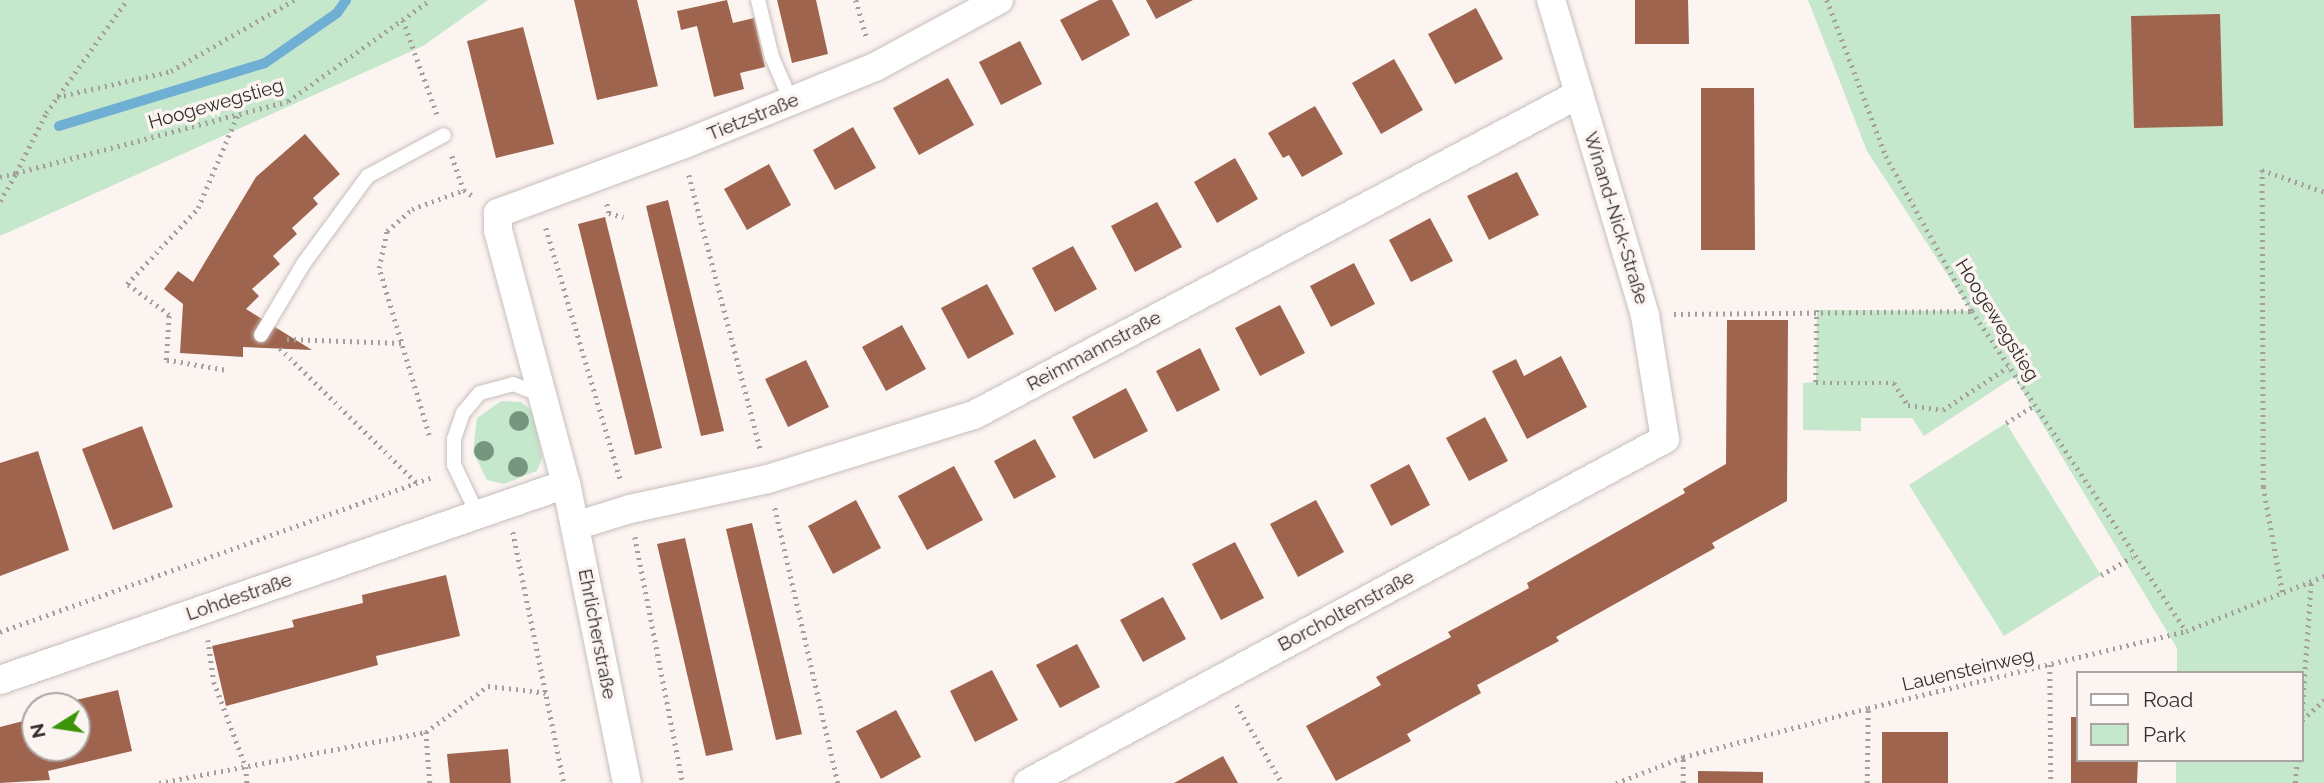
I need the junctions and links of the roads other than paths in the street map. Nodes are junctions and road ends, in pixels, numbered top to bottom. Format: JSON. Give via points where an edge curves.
{"nodes":[{"id":1,"x":758,"y":0,"type":"edge"},
{"id":2,"x":999,"y":0,"type":"edge"},
{"id":3,"x":1551,"y":0,"type":"edge"},
{"id":4,"x":1580,"y":94,"type":"junction"},
{"id":5,"x":791,"y":101,"type":"junction"},
{"id":6,"x":444,"y":135,"type":"dead end"},
{"id":7,"x":498,"y":213,"type":"joint"},
{"id":8,"x":265,"y":337,"type":"road end"},
{"id":9,"x":546,"y":397,"type":"junction"},
{"id":10,"x":1665,"y":439,"type":"joint"},
{"id":11,"x":566,"y":484,"type":"junction"},
{"id":12,"x":478,"y":515,"type":"junction"},
{"id":13,"x":575,"y":526,"type":"junction"},
{"id":14,"x":0,"y":680,"type":"edge"},
{"id":15,"x":627,"y":783,"type":"edge"},
{"id":16,"x":1028,"y":783,"type":"edge"}],
"edges":[{"from":1,"to":5,"type":"lane","via":[[772,57]]},
{"from":2,"to":5,"type":"street","name":"Tietzstraße","via":[[874,67]]},
{"from":3,"to":4,"type":"street","name":"Winand-Nick-Straße"},
{"from":4,"to":10,"type":"street","name":"Winand-Nick-Straße","via":[[1645,315]]},
{"from":4,"to":13,"type":"street","name":"Reimmannstraße","via":[[974,415],[768,479],[630,509]]},
{"from":5,"to":7,"type":"street","name":"Tietzstraße"},
{"from":6,"to":8,"type":"lane","via":[[368,176],[304,263]]},
{"from":7,"to":9,"type":"street","name":"Ehrlicherstraße","via":[[498,230]]},
{"from":9,"to":11,"type":"street","name":"Ehrlicherstraße"},
{"from":9,"to":12,"type":"lane","via":[[513,384],[480,393],[463,413],[454,439],[454,465]]},
{"from":10,"to":16,"type":"street","name":"Borcholtenstraße"},
{"from":11,"to":12,"type":"street"},
{"from":11,"to":13,"type":"street","name":"Ehrlicherstraße"},
{"from":12,"to":14,"type":"street","name":"Lohdestraße"},
{"from":13,"to":15,"type":"street","name":"Ehrlicherstraße"}]}
